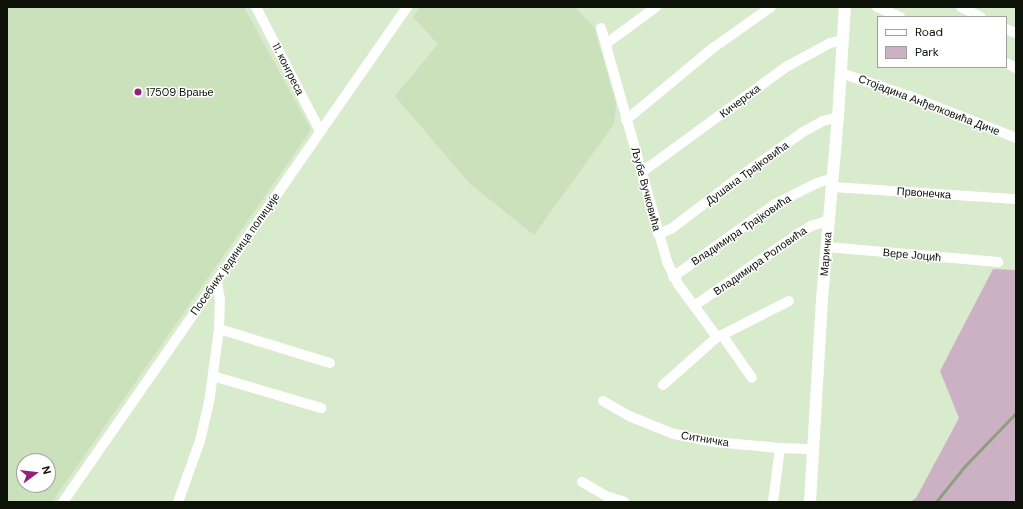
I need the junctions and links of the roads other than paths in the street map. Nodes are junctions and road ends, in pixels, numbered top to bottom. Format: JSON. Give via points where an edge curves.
{"nodes":[{"id":1,"x":256,"y":7,"type":"edge"},
{"id":2,"x":407,"y":7,"type":"edge"},
{"id":3,"x":656,"y":7,"type":"edge"},
{"id":4,"x":771,"y":7,"type":"edge"},
{"id":5,"x":845,"y":7,"type":"edge"},
{"id":6,"x":877,"y":7,"type":"edge"},
{"id":7,"x":961,"y":7,"type":"edge"},
{"id":8,"x":898,"y":16,"type":"edge"},
{"id":9,"x":979,"y":16,"type":"edge"},
{"id":10,"x":601,"y":28,"type":"dead end"},
{"id":11,"x":843,"y":40,"type":"junction"},
{"id":12,"x":607,"y":43,"type":"junction"},
{"id":13,"x":1007,"y":64,"type":"edge"},
{"id":14,"x":1016,"y":68,"type":"edge"},
{"id":15,"x":841,"y":73,"type":"junction"},
{"id":16,"x":838,"y":117,"type":"junction"},
{"id":17,"x":626,"y":120,"type":"junction"},
{"id":18,"x":320,"y":131,"type":"junction"},
{"id":19,"x":1016,"y":138,"type":"edge"},
{"id":20,"x":642,"y":172,"type":"junction"},
{"id":21,"x":833,"y":183,"type":"junction"},
{"id":22,"x":1016,"y":199,"type":"edge"},
{"id":23,"x":829,"y":220,"type":"junction"},
{"id":24,"x":658,"y":234,"type":"junction"},
{"id":25,"x":827,"y":247,"type":"junction"},
{"id":26,"x":998,"y":262,"type":"dead end"},
{"id":27,"x":673,"y":277,"type":"junction"},
{"id":28,"x":217,"y":281,"type":"junction"},
{"id":29,"x":789,"y":301,"type":"dead end"},
{"id":30,"x":694,"y":306,"type":"junction"},
{"id":31,"x":219,"y":329,"type":"junction"},
{"id":32,"x":720,"y":336,"type":"junction"},
{"id":33,"x":330,"y":363,"type":"dead end"},
{"id":34,"x":213,"y":376,"type":"junction"},
{"id":35,"x":752,"y":378,"type":"dead end"},
{"id":36,"x":663,"y":385,"type":"dead end"},
{"id":37,"x":603,"y":401,"type":"dead end"},
{"id":38,"x":321,"y":408,"type":"dead end"},
{"id":39,"x":780,"y":448,"type":"junction"},
{"id":40,"x":814,"y":449,"type":"junction"},
{"id":41,"x":582,"y":482,"type":"dead end"},
{"id":42,"x":63,"y":502,"type":"edge"},
{"id":43,"x":178,"y":502,"type":"edge"},
{"id":44,"x":624,"y":502,"type":"edge"},
{"id":45,"x":773,"y":502,"type":"edge"},
{"id":46,"x":810,"y":502,"type":"edge"}],
"edges":[{"from":1,"to":18,"type":"street","name":"11. конгреса"},
{"from":2,"to":18,"type":"street","name":"Посебних јединица полиције"},
{"from":3,"to":12,"type":"street"},
{"from":4,"to":17,"type":"street","via":[[713,48]]},
{"from":5,"to":11,"type":"street","name":"Маричка"},
{"from":6,"to":8,"type":"street"},
{"from":7,"to":9,"type":"street"},
{"from":10,"to":12,"type":"street","name":"Љубе Вучковића"},
{"from":11,"to":15,"type":"street","name":"Маричка"},
{"from":11,"to":20,"type":"street","name":"Кичерска","via":[[830,43],[786,67]]},
{"from":12,"to":17,"type":"street","name":"Љубе Вучковића"},
{"from":13,"to":14,"type":"street"},
{"from":15,"to":16,"type":"street","name":"Маричка"},
{"from":15,"to":19,"type":"street","name":"Стојадина Анђелковића Диче"},
{"from":16,"to":21,"type":"street","name":"Маричка"},
{"from":16,"to":24,"type":"street","name":"Душана Трајковића","via":[[823,121],[803,132],[671,229]]},
{"from":17,"to":20,"type":"street","name":"Љубе Вучковића"},
{"from":18,"to":28,"type":"street","name":"Посебних јединица полиције"},
{"from":20,"to":24,"type":"street","name":"Љубе Вучковића"},
{"from":21,"to":22,"type":"street","name":"Првонечка"},
{"from":21,"to":23,"type":"street","name":"Маричка"},
{"from":21,"to":27,"type":"street","name":"Владимира Трајковића","via":[[811,186],[775,204]]},
{"from":23,"to":25,"type":"street","name":"Маричка"},
{"from":23,"to":30,"type":"street","name":"Владимира Роловића","via":[[796,235]]},
{"from":24,"to":27,"type":"street","name":"Љубе Вучковића"},
{"from":25,"to":26,"type":"street","name":"Вере Јоцић"},
{"from":25,"to":40,"type":"street","name":"Маричка"},
{"from":27,"to":30,"type":"street","name":"Љубе Вучковића"},
{"from":28,"to":31,"type":"street","via":[[220,300]]},
{"from":28,"to":42,"type":"street","name":"Посебних јединица полиције"},
{"from":29,"to":32,"type":"street"},
{"from":30,"to":32,"type":"street","name":"Љубе Вучковића"},
{"from":31,"to":33,"type":"street"},
{"from":31,"to":34,"type":"street"},
{"from":32,"to":35,"type":"street","name":"Љубе Вучковића"},
{"from":32,"to":36,"type":"street"},
{"from":34,"to":38,"type":"street"},
{"from":34,"to":43,"type":"street","via":[[203,429]]},
{"from":37,"to":39,"type":"street","name":"Ситничка","via":[[629,416],[674,434],[714,442]]},
{"from":39,"to":40,"type":"street","name":"Ситничка"},
{"from":39,"to":45,"type":"street"},
{"from":40,"to":46,"type":"street","name":"Маричка"},
{"from":41,"to":44,"type":"street","via":[[606,496]]}]}
